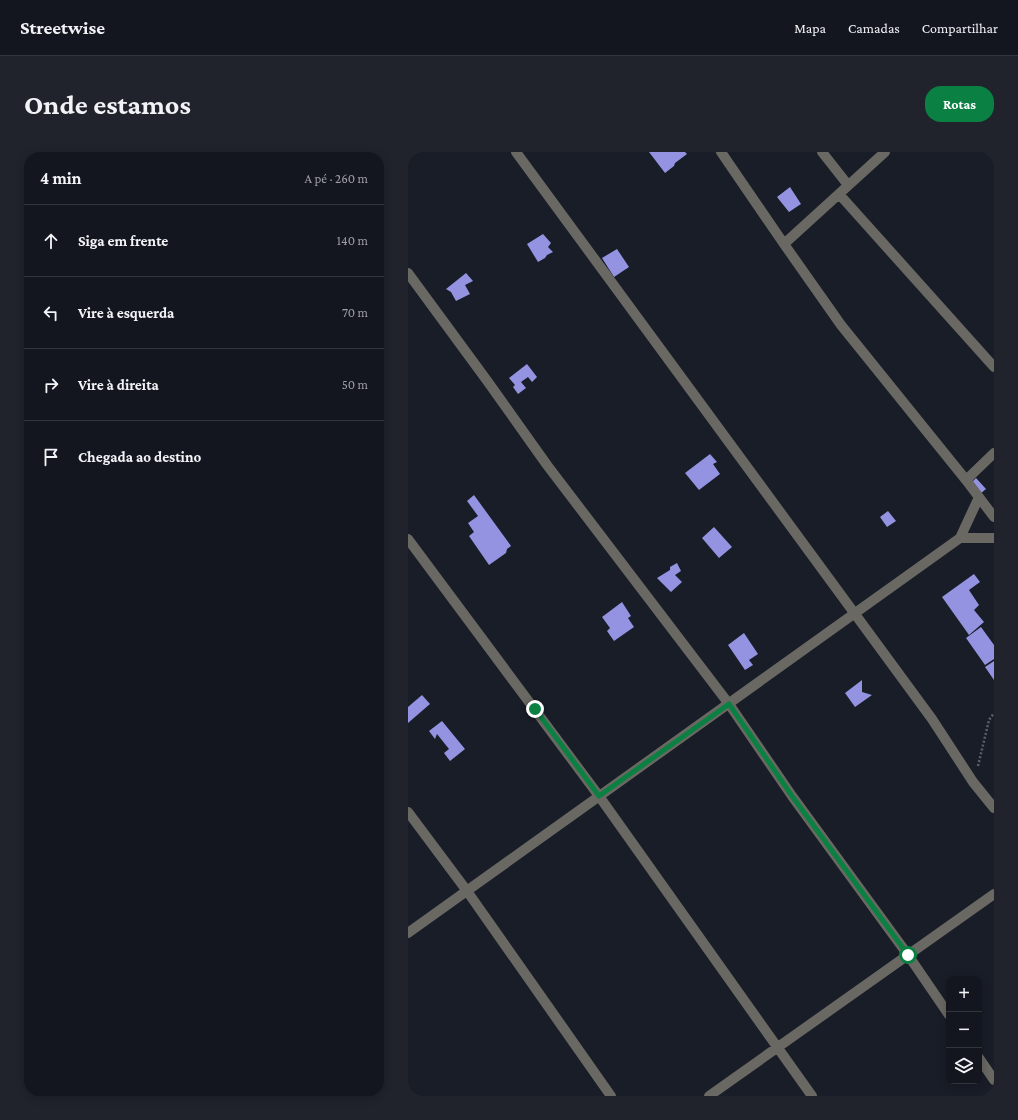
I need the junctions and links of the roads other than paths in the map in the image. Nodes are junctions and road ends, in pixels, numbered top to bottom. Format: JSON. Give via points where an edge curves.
{"nodes":[{"id":1,"x":516,"y":152,"type":"edge"},
{"id":2,"x":721,"y":152,"type":"edge"},
{"id":3,"x":822,"y":152,"type":"edge"},
{"id":4,"x":885,"y":152,"type":"edge"},
{"id":5,"x":848,"y":185,"type":"junction"},
{"id":6,"x":839,"y":194,"type":"junction"},
{"id":7,"x":784,"y":244,"type":"junction"},
{"id":8,"x":408,"y":273,"type":"edge"},
{"id":9,"x":994,"y":367,"type":"edge"},
{"id":10,"x":994,"y":453,"type":"edge"},
{"id":11,"x":966,"y":480,"type":"junction"},
{"id":12,"x":979,"y":497,"type":"junction"},
{"id":13,"x":994,"y":517,"type":"edge"},
{"id":14,"x":960,"y":538,"type":"junction"},
{"id":15,"x":994,"y":538,"type":"edge"},
{"id":16,"x":408,"y":539,"type":"edge"},
{"id":17,"x":854,"y":614,"type":"junction"},
{"id":18,"x":729,"y":704,"type":"junction"},
{"id":19,"x":599,"y":796,"type":"junction"},
{"id":20,"x":994,"y":808,"type":"edge"},
{"id":21,"x":408,"y":812,"type":"edge"},
{"id":22,"x":467,"y":891,"type":"junction"},
{"id":23,"x":994,"y":894,"type":"edge"},
{"id":24,"x":408,"y":933,"type":"edge"},
{"id":25,"x":908,"y":955,"type":"junction"},
{"id":26,"x":947,"y":1012,"type":"edge"},
{"id":27,"x":777,"y":1048,"type":"junction"},
{"id":28,"x":982,"y":1062,"type":"edge"},
{"id":29,"x":994,"y":1080,"type":"edge"},
{"id":30,"x":611,"y":1096,"type":"edge"},
{"id":31,"x":709,"y":1096,"type":"edge"},
{"id":32,"x":812,"y":1096,"type":"edge"}],
"edges":[{"from":1,"to":17,"type":"street"},
{"from":2,"to":7,"type":"street"},
{"from":3,"to":5,"type":"street"},
{"from":4,"to":5,"type":"street"},
{"from":5,"to":6,"type":"street"},
{"from":6,"to":7,"type":"street"},
{"from":6,"to":9,"type":"street"},
{"from":7,"to":11,"type":"street","via":[[841,325]]},
{"from":8,"to":18,"type":"street","via":[[547,465]]},
{"from":10,"to":11,"type":"street"},
{"from":11,"to":12,"type":"street"},
{"from":12,"to":13,"type":"street"},
{"from":12,"to":14,"type":"street"},
{"from":14,"to":15,"type":"street"},
{"from":14,"to":17,"type":"street"},
{"from":16,"to":19,"type":"street"},
{"from":17,"to":18,"type":"street"},
{"from":17,"to":20,"type":"street"},
{"from":18,"to":19,"type":"street"},
{"from":18,"to":25,"type":"street","via":[[792,796]]},
{"from":19,"to":22,"type":"street"},
{"from":19,"to":27,"type":"street"},
{"from":21,"to":22,"type":"street"},
{"from":22,"to":24,"type":"street"},
{"from":22,"to":30,"type":"street"},
{"from":23,"to":25,"type":"street"},
{"from":25,"to":26,"type":"street"},
{"from":25,"to":27,"type":"street"},
{"from":27,"to":31,"type":"street"},
{"from":27,"to":32,"type":"street"},
{"from":28,"to":29,"type":"street"}]}
